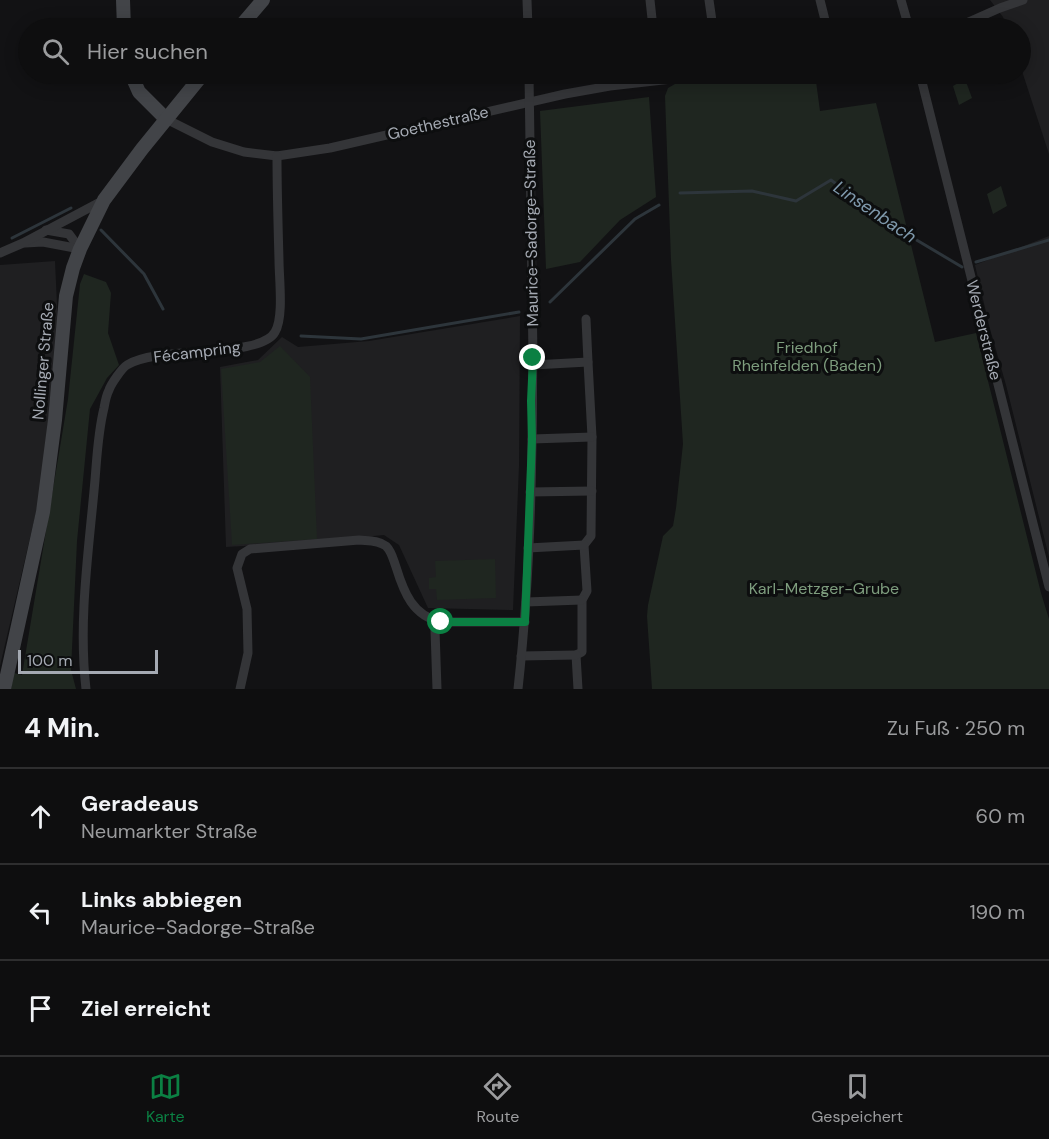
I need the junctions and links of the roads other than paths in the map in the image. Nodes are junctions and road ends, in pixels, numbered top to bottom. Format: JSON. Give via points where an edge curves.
{"nodes":[{"id":1,"x":123,"y":0,"type":"edge"},
{"id":2,"x":262,"y":0,"type":"edge"},
{"id":3,"x":527,"y":0,"type":"edge"},
{"id":4,"x":650,"y":0,"type":"edge"},
{"id":5,"x":709,"y":0,"type":"edge"},
{"id":6,"x":820,"y":0,"type":"edge"},
{"id":7,"x":901,"y":0,"type":"edge"},
{"id":8,"x":1023,"y":0,"type":"edge"},
{"id":9,"x":124,"y":18,"type":"edge"},
{"id":10,"x":247,"y":18,"type":"edge"},
{"id":11,"x":528,"y":18,"type":"edge"},
{"id":12,"x":651,"y":18,"type":"edge"},
{"id":13,"x":712,"y":18,"type":"edge"},
{"id":14,"x":824,"y":18,"type":"edge"},
{"id":15,"x":906,"y":18,"type":"edge"},
{"id":16,"x":978,"y":18,"type":"edge"},
{"id":17,"x":135,"y":84,"type":"edge"},
{"id":18,"x":195,"y":84,"type":"edge"},
{"id":19,"x":529,"y":84,"type":"edge"},
{"id":20,"x":621,"y":84,"type":"edge"},
{"id":21,"x":923,"y":84,"type":"edge"},
{"id":22,"x":530,"y":101,"type":"junction"},
{"id":23,"x":166,"y":119,"type":"junction"},
{"id":24,"x":276,"y":156,"type":"junction"},
{"id":25,"x":104,"y":200,"type":"junction"},
{"id":26,"x":46,"y":230,"type":"junction"},
{"id":27,"x":23,"y":243,"type":"junction"},
{"id":28,"x":80,"y":249,"type":"junction"},
{"id":29,"x":0,"y":253,"type":"edge"},
{"id":30,"x":586,"y":319,"type":"dead end"},
{"id":31,"x":588,"y":362,"type":"junction"},
{"id":32,"x":533,"y":364,"type":"junction"},
{"id":33,"x":592,"y":437,"type":"junction"},
{"id":34,"x":532,"y":439,"type":"junction"},
{"id":35,"x":592,"y":490,"type":"junction"},
{"id":36,"x":530,"y":492,"type":"junction"},
{"id":37,"x":584,"y":544,"type":"junction"},
{"id":38,"x":528,"y":548,"type":"junction"},
{"id":39,"x":1049,"y":587,"type":"edge"},
{"id":40,"x":582,"y":600,"type":"junction"},
{"id":41,"x":526,"y":602,"type":"junction"},
{"id":42,"x":441,"y":622,"type":"junction"},
{"id":43,"x":525,"y":622,"type":"junction"},
{"id":44,"x":576,"y":655,"type":"junction"},
{"id":45,"x":521,"y":656,"type":"junction"},
{"id":46,"x":4,"y":689,"type":"edge"},
{"id":47,"x":86,"y":689,"type":"edge"},
{"id":48,"x":240,"y":689,"type":"edge"},
{"id":49,"x":437,"y":689,"type":"edge"},
{"id":50,"x":518,"y":689,"type":"edge"},
{"id":51,"x":578,"y":689,"type":"edge"}],
"edges":[{"from":1,"to":9,"type":"main road"},
{"from":2,"to":10,"type":"main road"},
{"from":3,"to":11,"type":"street"},
{"from":4,"to":12,"type":"street"},
{"from":5,"to":13,"type":"street"},
{"from":6,"to":14,"type":"street"},
{"from":7,"to":15,"type":"street"},
{"from":8,"to":16,"type":"street"},
{"from":17,"to":23,"type":"main road"},
{"from":18,"to":23,"type":"main road","name":"Nollinger Straße"},
{"from":19,"to":22,"type":"street","name":"Maurice-Sadorge-Straße"},
{"from":20,"to":22,"type":"street","name":"Goethestraße"},
{"from":21,"to":39,"type":"street","name":"Werderstraße"},
{"from":22,"to":24,"type":"street","name":"Goethestraße","via":[[330,148]]},
{"from":22,"to":32,"type":"street","name":"Maurice-Sadorge-Straße"},
{"from":23,"to":24,"type":"street","name":"Goethestraße","via":[[212,142]]},
{"from":23,"to":25,"type":"main road","name":"Nollinger Straße"},
{"from":24,"to":47,"type":"street","name":"Fécampring","via":[[280,313],[276,332],[262,343],[139,359],[125,366],[108,391],[100,424],[87,569],[83,639]]},
{"from":25,"to":26,"type":"street"},
{"from":25,"to":28,"type":"main road","name":"Nollinger Straße"},
{"from":26,"to":27,"type":"street"},
{"from":26,"to":28,"type":"street","via":[[69,234]]},
{"from":27,"to":28,"type":"street","via":[[43,242]]},
{"from":27,"to":29,"type":"street"},
{"from":28,"to":46,"type":"main road","name":"Nollinger Straße","via":[[66,296],[43,512]]},
{"from":30,"to":31,"type":"street"},
{"from":31,"to":32,"type":"street"},
{"from":31,"to":33,"type":"street"},
{"from":32,"to":34,"type":"street","name":"Maurice-Sadorge-Straße"},
{"from":33,"to":34,"type":"street"},
{"from":33,"to":35,"type":"street"},
{"from":34,"to":36,"type":"street","name":"Maurice-Sadorge-Straße"},
{"from":35,"to":36,"type":"street"},
{"from":35,"to":37,"type":"street","via":[[591,536]]},
{"from":36,"to":38,"type":"street","name":"Maurice-Sadorge-Straße"},
{"from":37,"to":38,"type":"street"},
{"from":37,"to":40,"type":"street","via":[[587,591]]},
{"from":38,"to":41,"type":"street","name":"Maurice-Sadorge-Straße"},
{"from":40,"to":41,"type":"street"},
{"from":40,"to":44,"type":"street","via":[[582,652]]},
{"from":41,"to":43,"type":"street","name":"Maurice-Sadorge-Straße"},
{"from":42,"to":43,"type":"street"},
{"from":42,"to":48,"type":"street","via":[[419,613],[405,594],[392,553],[384,545],[358,540],[250,549],[242,554],[237,568],[247,609],[248,653]]},
{"from":42,"to":49,"type":"street","via":[[435,630]]},
{"from":43,"to":45,"type":"street","name":"Maurice-Sadorge-Straße"},
{"from":44,"to":45,"type":"street"},
{"from":44,"to":51,"type":"street"},
{"from":45,"to":50,"type":"street","name":"Maurice-Sadorge-Straße"}]}
